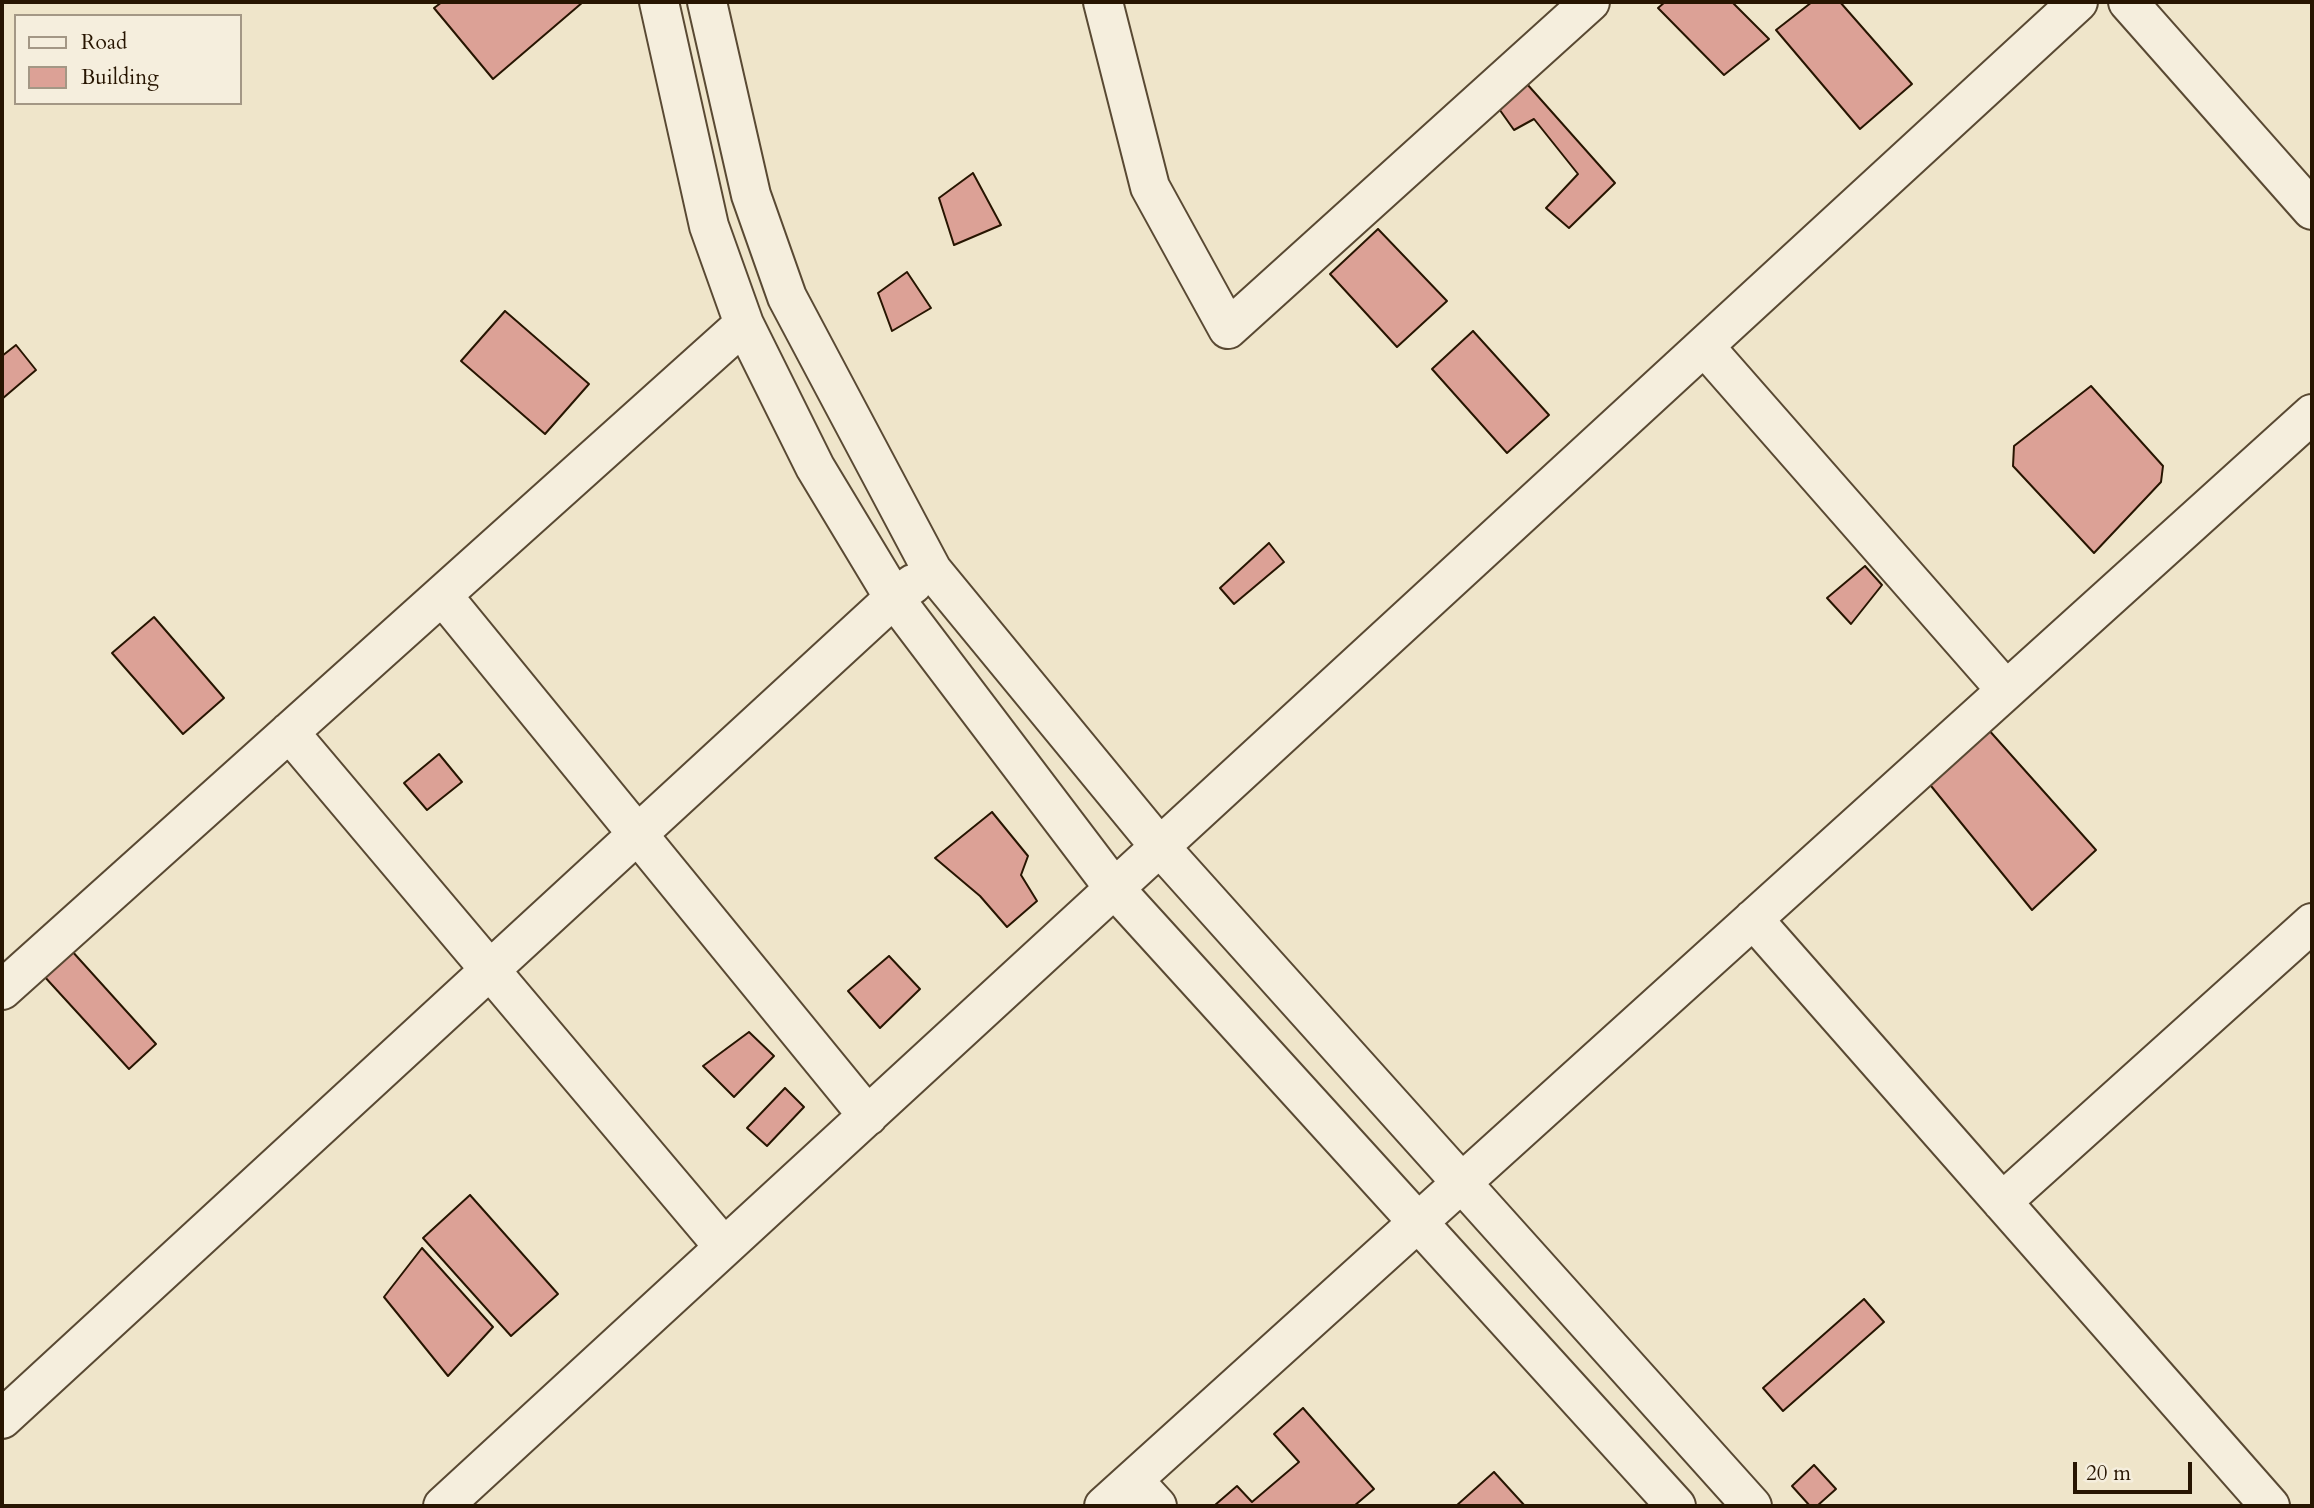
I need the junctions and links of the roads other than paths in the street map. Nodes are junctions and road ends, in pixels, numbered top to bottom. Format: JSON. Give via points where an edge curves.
{"nodes":[{"id":1,"x":659,"y":2,"type":"edge"},
{"id":2,"x":707,"y":2,"type":"edge"},
{"id":3,"x":1103,"y":2,"type":"edge"},
{"id":4,"x":1590,"y":2,"type":"edge"},
{"id":5,"x":2078,"y":2,"type":"edge"},
{"id":6,"x":2128,"y":2,"type":"edge"},
{"id":7,"x":2312,"y":210,"type":"edge"},
{"id":8,"x":744,"y":324,"type":"junction"},
{"id":9,"x":1704,"y":346,"type":"junction"},
{"id":10,"x":2312,"y":414,"type":"edge"},
{"id":11,"x":932,"y":570,"type":"junction"},
{"id":12,"x":442,"y":595,"type":"junction"},
{"id":13,"x":894,"y":598,"type":"junction"},
{"id":14,"x":2006,"y":690,"type":"junction"},
{"id":15,"x":289,"y":732,"type":"junction"},
{"id":16,"x":638,"y":834,"type":"junction"},
{"id":17,"x":1160,"y":847,"type":"junction"},
{"id":18,"x":1114,"y":888,"type":"junction"},
{"id":19,"x":1753,"y":919,"type":"junction"},
{"id":20,"x":2312,"y":923,"type":"edge"},
{"id":21,"x":490,"y":970,"type":"junction"},
{"id":22,"x":2,"y":989,"type":"edge"},
{"id":23,"x":868,"y":1115,"type":"junction"},
{"id":24,"x":1462,"y":1183,"type":"junction"},
{"id":25,"x":2002,"y":1202,"type":"junction"},
{"id":26,"x":1418,"y":1223,"type":"junction"},
{"id":27,"x":724,"y":1247,"type":"junction"},
{"id":28,"x":2,"y":1419,"type":"edge"},
{"id":29,"x":1145,"y":1493,"type":"edge"},
{"id":30,"x":443,"y":1506,"type":"edge"},
{"id":31,"x":1104,"y":1506,"type":"edge"},
{"id":32,"x":1676,"y":1506,"type":"edge"},
{"id":33,"x":1752,"y":1506,"type":"edge"},
{"id":34,"x":2270,"y":1506,"type":"edge"}],
"edges":[{"from":1,"to":8,"type":"street","via":[[709,226]]},
{"from":2,"to":11,"type":"street","via":[[751,195],[787,297]]},
{"from":3,"to":4,"type":"street","via":[[1150,187],[1228,328]]},
{"from":5,"to":9,"type":"street"},
{"from":6,"to":7,"type":"street"},
{"from":8,"to":12,"type":"street"},
{"from":8,"to":13,"type":"street","via":[[815,467]]},
{"from":9,"to":14,"type":"street"},
{"from":9,"to":17,"type":"street"},
{"from":10,"to":14,"type":"street"},
{"from":11,"to":13,"type":"street"},
{"from":11,"to":17,"type":"street"},
{"from":12,"to":15,"type":"street"},
{"from":12,"to":16,"type":"street"},
{"from":13,"to":16,"type":"street"},
{"from":13,"to":18,"type":"street"},
{"from":14,"to":19,"type":"street"},
{"from":15,"to":21,"type":"street"},
{"from":15,"to":22,"type":"street"},
{"from":16,"to":21,"type":"street"},
{"from":16,"to":23,"type":"street"},
{"from":17,"to":18,"type":"street"},
{"from":17,"to":24,"type":"street"},
{"from":18,"to":23,"type":"street"},
{"from":18,"to":26,"type":"street"},
{"from":19,"to":24,"type":"street"},
{"from":19,"to":25,"type":"street"},
{"from":20,"to":25,"type":"street"},
{"from":21,"to":27,"type":"street"},
{"from":21,"to":28,"type":"street"},
{"from":23,"to":27,"type":"street"},
{"from":24,"to":26,"type":"street"},
{"from":24,"to":33,"type":"street"},
{"from":25,"to":34,"type":"street"},
{"from":26,"to":29,"type":"street"},
{"from":26,"to":32,"type":"street"},
{"from":27,"to":30,"type":"street"},
{"from":29,"to":31,"type":"street"}]}
